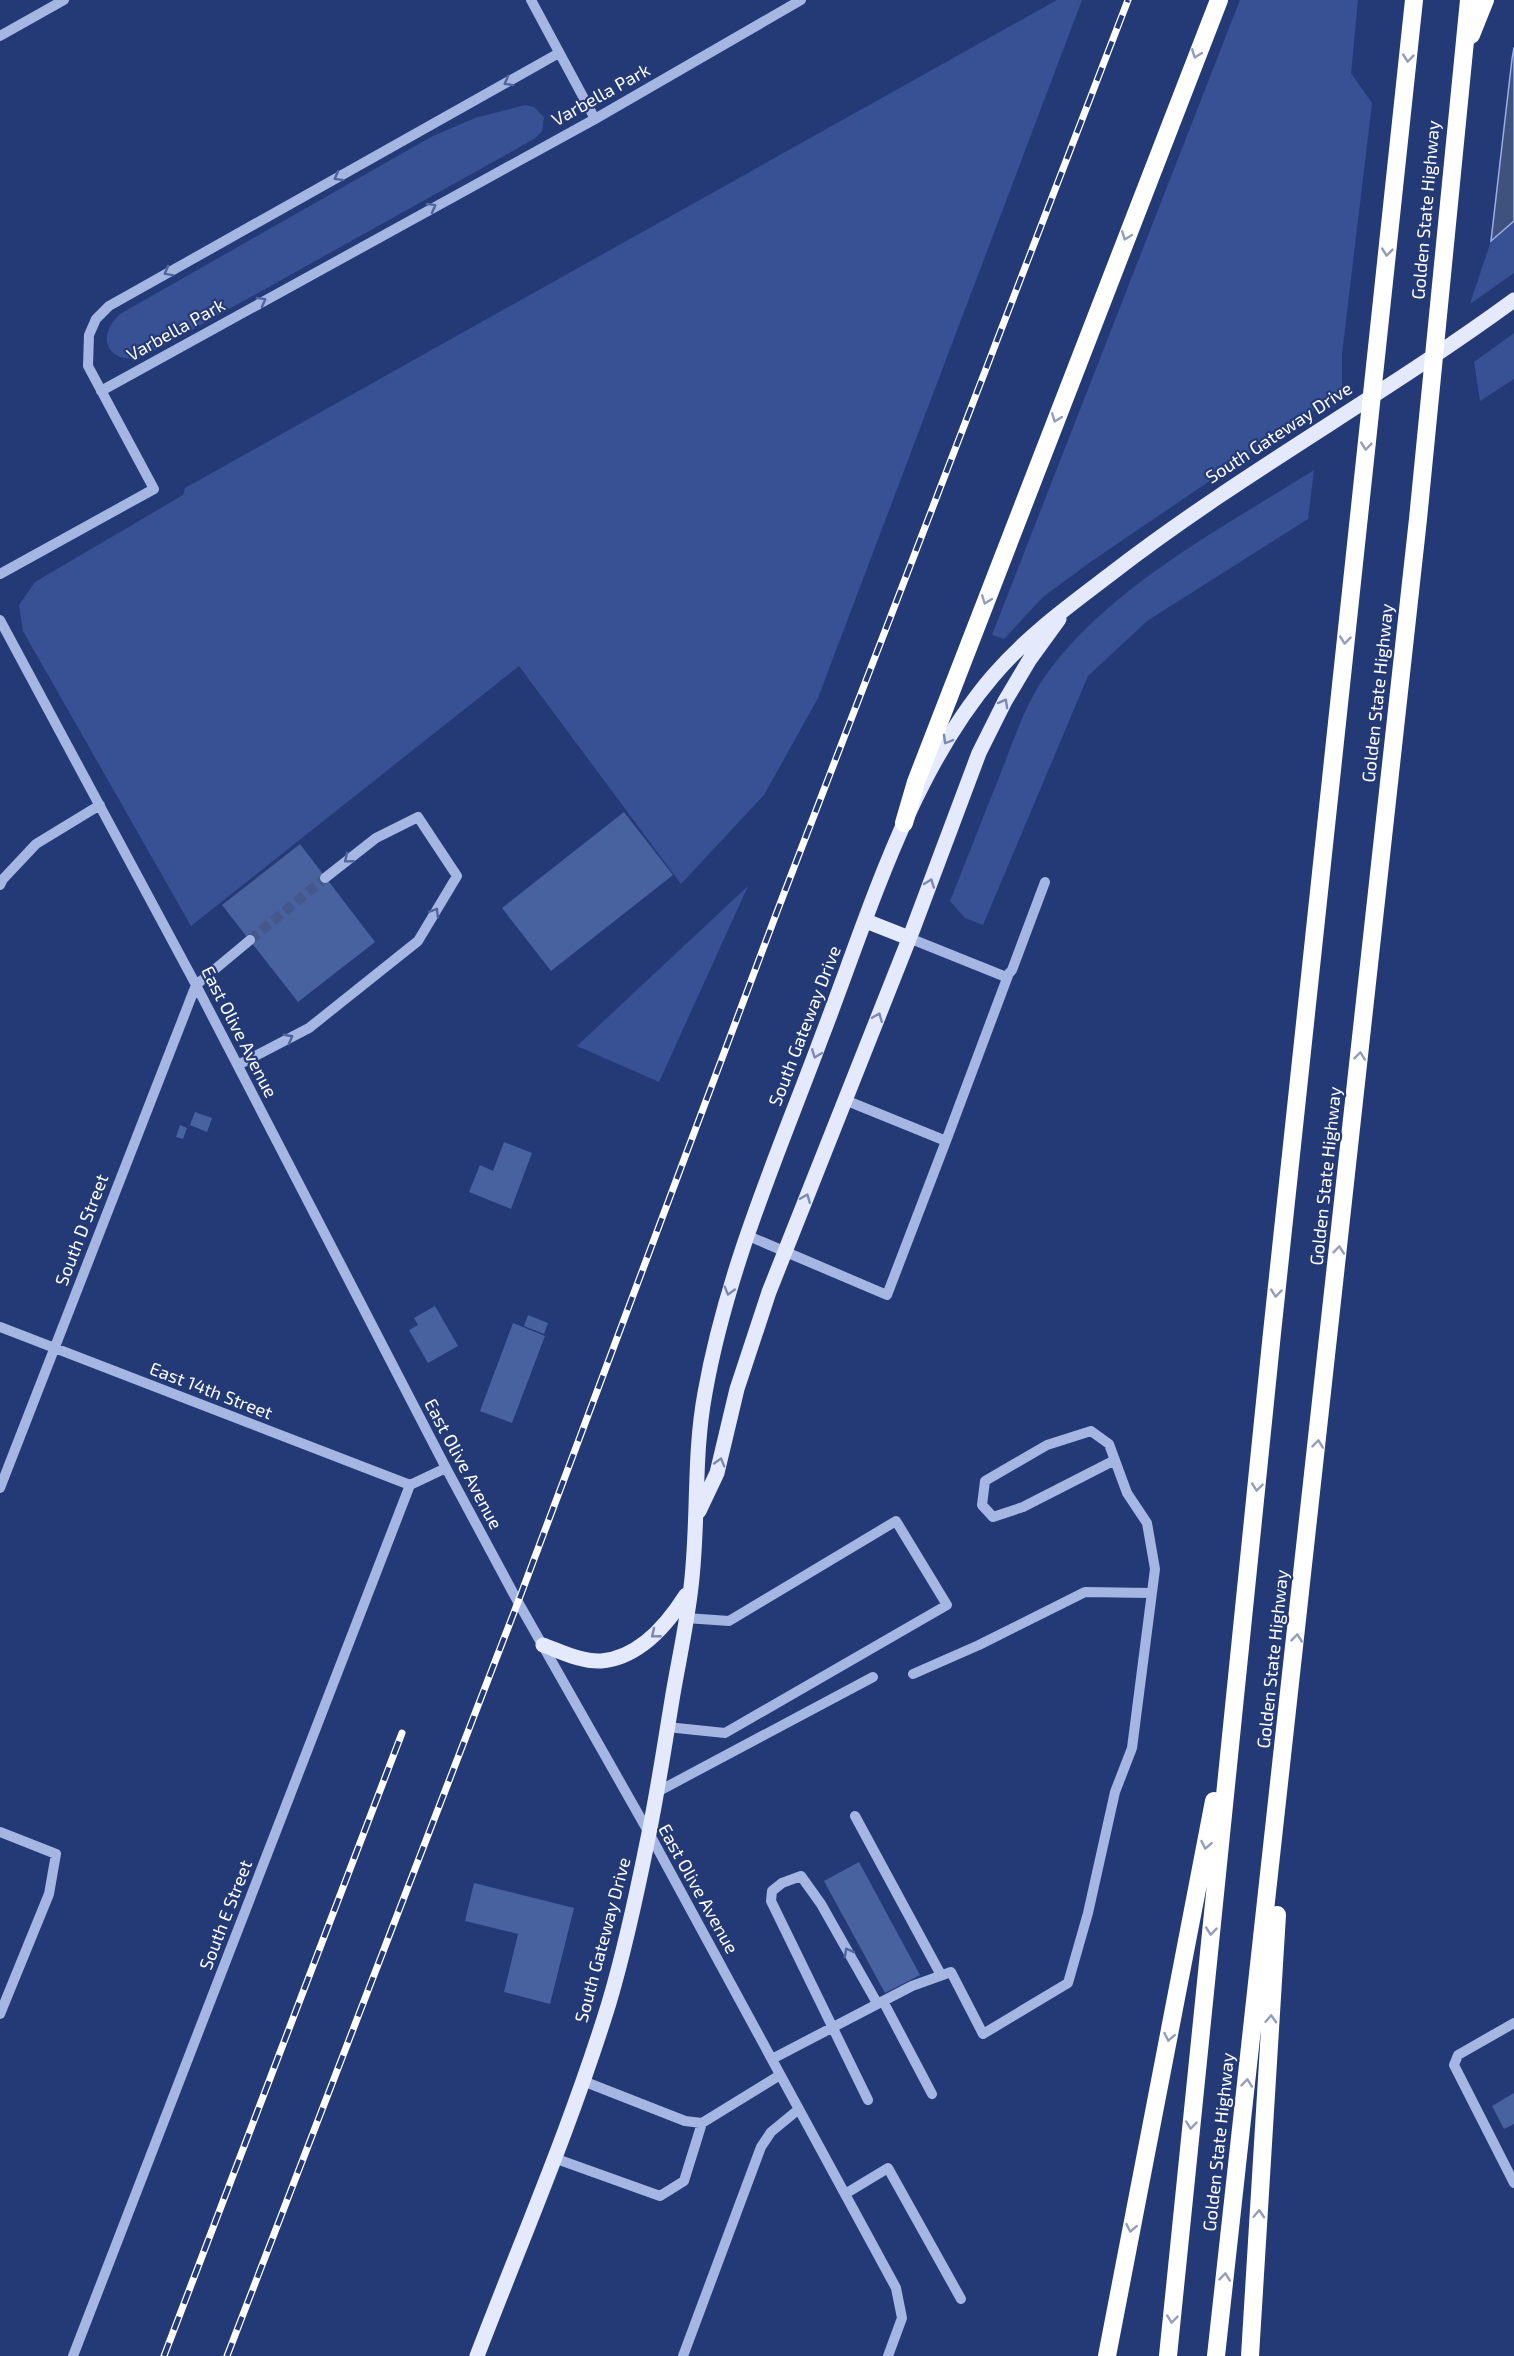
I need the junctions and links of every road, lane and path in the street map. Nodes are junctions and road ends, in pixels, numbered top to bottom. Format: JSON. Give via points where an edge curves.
{"nodes":[{"id":1,"x":64,"y":0,"type":"edge"},
{"id":2,"x":531,"y":0,"type":"edge"},
{"id":3,"x":801,"y":0,"type":"edge"},
{"id":4,"x":1219,"y":0,"type":"edge"},
{"id":5,"x":1414,"y":0,"type":"edge"},
{"id":6,"x":1469,"y":0,"type":"edge"},
{"id":7,"x":1485,"y":0,"type":"edge"},
{"id":8,"x":0,"y":36,"type":"edge"},
{"id":9,"x":560,"y":53,"type":"junction"},
{"id":10,"x":1462,"y":56,"type":"junction"},
{"id":11,"x":595,"y":119,"type":"junction"},
{"id":12,"x":1514,"y":300,"type":"edge"},
{"id":13,"x":101,"y":391,"type":"junction"},
{"id":14,"x":0,"y":574,"type":"edge"},
{"id":15,"x":1070,"y":605,"type":"junction"},
{"id":16,"x":0,"y":620,"type":"edge"},
{"id":17,"x":100,"y":805,"type":"junction"},
{"id":18,"x":904,"y":823,"type":"junction"},
{"id":19,"x":326,"y":878,"type":"tunnel mouth"},
{"id":20,"x":1045,"y":882,"type":"dead end"},
{"id":21,"x":0,"y":885,"type":"edge"},
{"id":22,"x":866,"y":921,"type":"junction"},
{"id":23,"x":909,"y":938,"type":"junction"},
{"id":24,"x":250,"y":940,"type":"tunnel mouth"},
{"id":25,"x":1010,"y":973,"type":"junction"},
{"id":26,"x":196,"y":985,"type":"junction"},
{"id":27,"x":238,"y":1065,"type":"junction"},
{"id":28,"x":845,"y":1100,"type":"junction"},
{"id":29,"x":946,"y":1141,"type":"junction"},
{"id":30,"x":746,"y":1235,"type":"junction"},
{"id":31,"x":785,"y":1252,"type":"junction"},
{"id":32,"x":0,"y":1327,"type":"edge"},
{"id":33,"x":54,"y":1348,"type":"junction"},
{"id":34,"x":1115,"y":1461,"type":"junction"},
{"id":35,"x":446,"y":1468,"type":"junction"},
{"id":36,"x":410,"y":1485,"type":"junction"},
{"id":37,"x":0,"y":1488,"type":"edge"},
{"id":38,"x":698,"y":1515,"type":"junction"},
{"id":39,"x":691,"y":1588,"type":"junction"},
{"id":40,"x":1152,"y":1593,"type":"junction"},
{"id":41,"x":686,"y":1618,"type":"junction"},
{"id":42,"x":543,"y":1645,"type":"junction"},
{"id":43,"x":913,"y":1674,"type":"dead end"},
{"id":44,"x":873,"y":1677,"type":"dead end"},
{"id":45,"x":1237,"y":1684,"type":"junction"},
{"id":46,"x":1290,"y":1696,"type":"junction"},
{"id":47,"x":667,"y":1727,"type":"junction"},
{"id":48,"x":657,"y":1792,"type":"junction"},
{"id":49,"x":855,"y":1816,"type":"dead end"},
{"id":50,"x":0,"y":1832,"type":"edge"},
{"id":51,"x":650,"y":1833,"type":"junction"},
{"id":52,"x":941,"y":1975,"type":"junction"},
{"id":53,"x":880,"y":2002,"type":"junction"},
{"id":54,"x":0,"y":2014,"type":"edge"},
{"id":55,"x":1514,"y":2023,"type":"edge"},
{"id":56,"x":831,"y":2027,"type":"junction"},
{"id":57,"x":772,"y":2059,"type":"junction"},
{"id":58,"x":780,"y":2075,"type":"junction"},
{"id":59,"x":583,"y":2081,"type":"junction"},
{"id":60,"x":932,"y":2094,"type":"dead end"},
{"id":61,"x":868,"y":2100,"type":"dead end"},
{"id":62,"x":799,"y":2109,"type":"junction"},
{"id":63,"x":702,"y":2123,"type":"junction"},
{"id":64,"x":554,"y":2158,"type":"junction"},
{"id":65,"x":1514,"y":2183,"type":"edge"},
{"id":66,"x":845,"y":2194,"type":"junction"},
{"id":67,"x":961,"y":2300,"type":"dead end"},
{"id":68,"x":73,"y":2356,"type":"edge"},
{"id":69,"x":477,"y":2356,"type":"edge"},
{"id":70,"x":682,"y":2356,"type":"edge"},
{"id":71,"x":888,"y":2356,"type":"edge"},
{"id":72,"x":1107,"y":2356,"type":"edge"},
{"id":73,"x":1168,"y":2356,"type":"edge"},
{"id":74,"x":1216,"y":2356,"type":"edge"},
{"id":75,"x":1250,"y":2356,"type":"edge"}],
"edges":[{"from":1,"to":8,"type":"street"},
{"from":2,"to":9,"type":"street"},
{"from":3,"to":11,"type":"street","name":"Varbella Park"},
{"from":4,"to":18,"type":"highway","one_way":true,"via":[[920,772]]},
{"from":5,"to":45,"type":"highway","name":"Golden State Highway","one_way":true},
{"from":6,"to":10,"type":"highway","name":"Golden State Highway"},
{"from":7,"to":10,"type":"highway"},
{"from":9,"to":11,"type":"street"},
{"from":9,"to":13,"type":"street","one_way":true,"via":[[109,306],[96,319],[87,351],[88,366]]},
{"from":46,"to":10,"type":"highway","name":"Golden State Highway","one_way":true,"via":[[1417,531]]},
{"from":13,"to":11,"type":"street","name":"Varbella Park","one_way":true},
{"from":12,"to":15,"type":"main road","name":"South Gateway Drive","via":[[1143,549]]},
{"from":13,"to":14,"type":"street","via":[[154,489]]},
{"from":15,"to":18,"type":"main road","name":"South Gateway Drive","one_way":true,"via":[[1018,648],[964,713]]},
{"from":23,"to":15,"type":"main road","name":"South Gateway Drive","one_way":true,"via":[[993,724],[1030,659]]},
{"from":16,"to":17,"type":"street","name":"East Olive Avenue"},
{"from":17,"to":21,"type":"street","via":[[36,844]]},
{"from":17,"to":26,"type":"street","name":"East Olive Avenue"},
{"from":18,"to":22,"type":"main road","name":"South Gateway Drive"},
{"from":27,"to":19,"type":"street","one_way":true,"via":[[309,1028],[418,941],[457,876],[418,817],[376,838]]},
{"from":20,"to":25,"type":"street"},
{"from":22,"to":23,"type":"main road"},
{"from":22,"to":30,"type":"main road","name":"South Gateway Drive","one_way":true},
{"from":23,"to":25,"type":"street","via":[[1006,977]]},
{"from":28,"to":23,"type":"main road","name":"South Gateway Drive","one_way":true},
{"from":24,"to":26,"type":"street"},
{"from":25,"to":29,"type":"street"},
{"from":26,"to":27,"type":"street","name":"East Olive Avenue"},
{"from":26,"to":33,"type":"street","name":"South D Street"},
{"from":27,"to":35,"type":"street","name":"East Olive Avenue"},
{"from":28,"to":29,"type":"street"},
{"from":31,"to":28,"type":"main road","name":"South Gateway Drive","one_way":true},
{"from":29,"to":31,"type":"street","via":[[887,1296]]},
{"from":30,"to":31,"type":"street"},
{"from":30,"to":38,"type":"main road","name":"South Gateway Drive","one_way":true,"via":[[717,1331],[703,1399],[696,1461]]},
{"from":38,"to":31,"type":"main road","name":"South Gateway Drive","one_way":true,"via":[[717,1473],[755,1330]]},
{"from":32,"to":33,"type":"street","name":"East 14th Street"},
{"from":33,"to":36,"type":"street","name":"East 14th Street"},
{"from":33,"to":37,"type":"street","name":"South D Street"},
{"from":34,"to":34,"type":"street","via":[[1109,1444],[1091,1431],[1047,1445],[985,1481],[982,1505],[993,1517],[1023,1507]]},
{"from":34,"to":40,"type":"street","via":[[1126,1493],[1147,1523],[1155,1569]]},
{"from":35,"to":36,"type":"street"},
{"from":35,"to":42,"type":"street","name":"East Olive Avenue"},
{"from":36,"to":68,"type":"street","name":"South E Street"},
{"from":38,"to":39,"type":"main road","name":"South Gateway Drive"},
{"from":39,"to":41,"type":"main road","name":"South Gateway Drive"},
{"from":39,"to":42,"type":"main road","one_way":true,"via":[[660,1631],[616,1658],[584,1659]]},
{"from":40,"to":43,"type":"street","via":[[1085,1592]]},
{"from":40,"to":52,"type":"street","via":[[1131,1748],[1115,1792],[1068,1983],[983,2034],[951,1972]]},
{"from":41,"to":47,"type":"main road","name":"South Gateway Drive"},
{"from":41,"to":47,"type":"street","via":[[729,1621],[896,1521],[947,1605],[725,1733]]},
{"from":42,"to":51,"type":"street","name":"East Olive Avenue"},
{"from":44,"to":48,"type":"street"},
{"from":45,"to":72,"type":"highway","one_way":true},
{"from":45,"to":73,"type":"highway","name":"Golden State Highway","one_way":true},
{"from":74,"to":46,"type":"highway","name":"Golden State Highway","one_way":true},
{"from":75,"to":46,"type":"highway","one_way":true},
{"from":47,"to":48,"type":"main road","name":"South Gateway Drive"},
{"from":48,"to":51,"type":"main road","name":"South Gateway Drive"},
{"from":49,"to":52,"type":"street"},
{"from":50,"to":54,"type":"street","via":[[56,1854],[48,1894]]},
{"from":51,"to":57,"type":"street","name":"East Olive Avenue"},
{"from":51,"to":59,"type":"main road","name":"South Gateway Drive","via":[[610,2000]]},
{"from":52,"to":53,"type":"street"},
{"from":53,"to":56,"type":"street"},
{"from":53,"to":56,"type":"street","one_way":true,"via":[[801,1876],[782,1884],[772,1891],[771,1901]]},
{"from":53,"to":60,"type":"street"},
{"from":55,"to":65,"type":"street","via":[[1458,2055],[1454,2065]]},
{"from":56,"to":57,"type":"street"},
{"from":56,"to":61,"type":"street"},
{"from":57,"to":58,"type":"street","name":"East Olive Avenue"},
{"from":58,"to":62,"type":"street","name":"East Olive Avenue"},
{"from":58,"to":63,"type":"street"},
{"from":59,"to":63,"type":"street","via":[[685,2121]]},
{"from":59,"to":64,"type":"main road","name":"South Gateway Drive"},
{"from":62,"to":66,"type":"street","name":"East Olive Avenue"},
{"from":62,"to":70,"type":"street","via":[[771,2132],[761,2147]]},
{"from":63,"to":64,"type":"street","via":[[684,2181],[660,2196]]},
{"from":64,"to":69,"type":"main road","name":"South Gateway Drive"},
{"from":66,"to":67,"type":"street","via":[[888,2168]]},
{"from":66,"to":71,"type":"street","name":"East Olive Avenue","via":[[896,2288],[902,2318]]}]}
